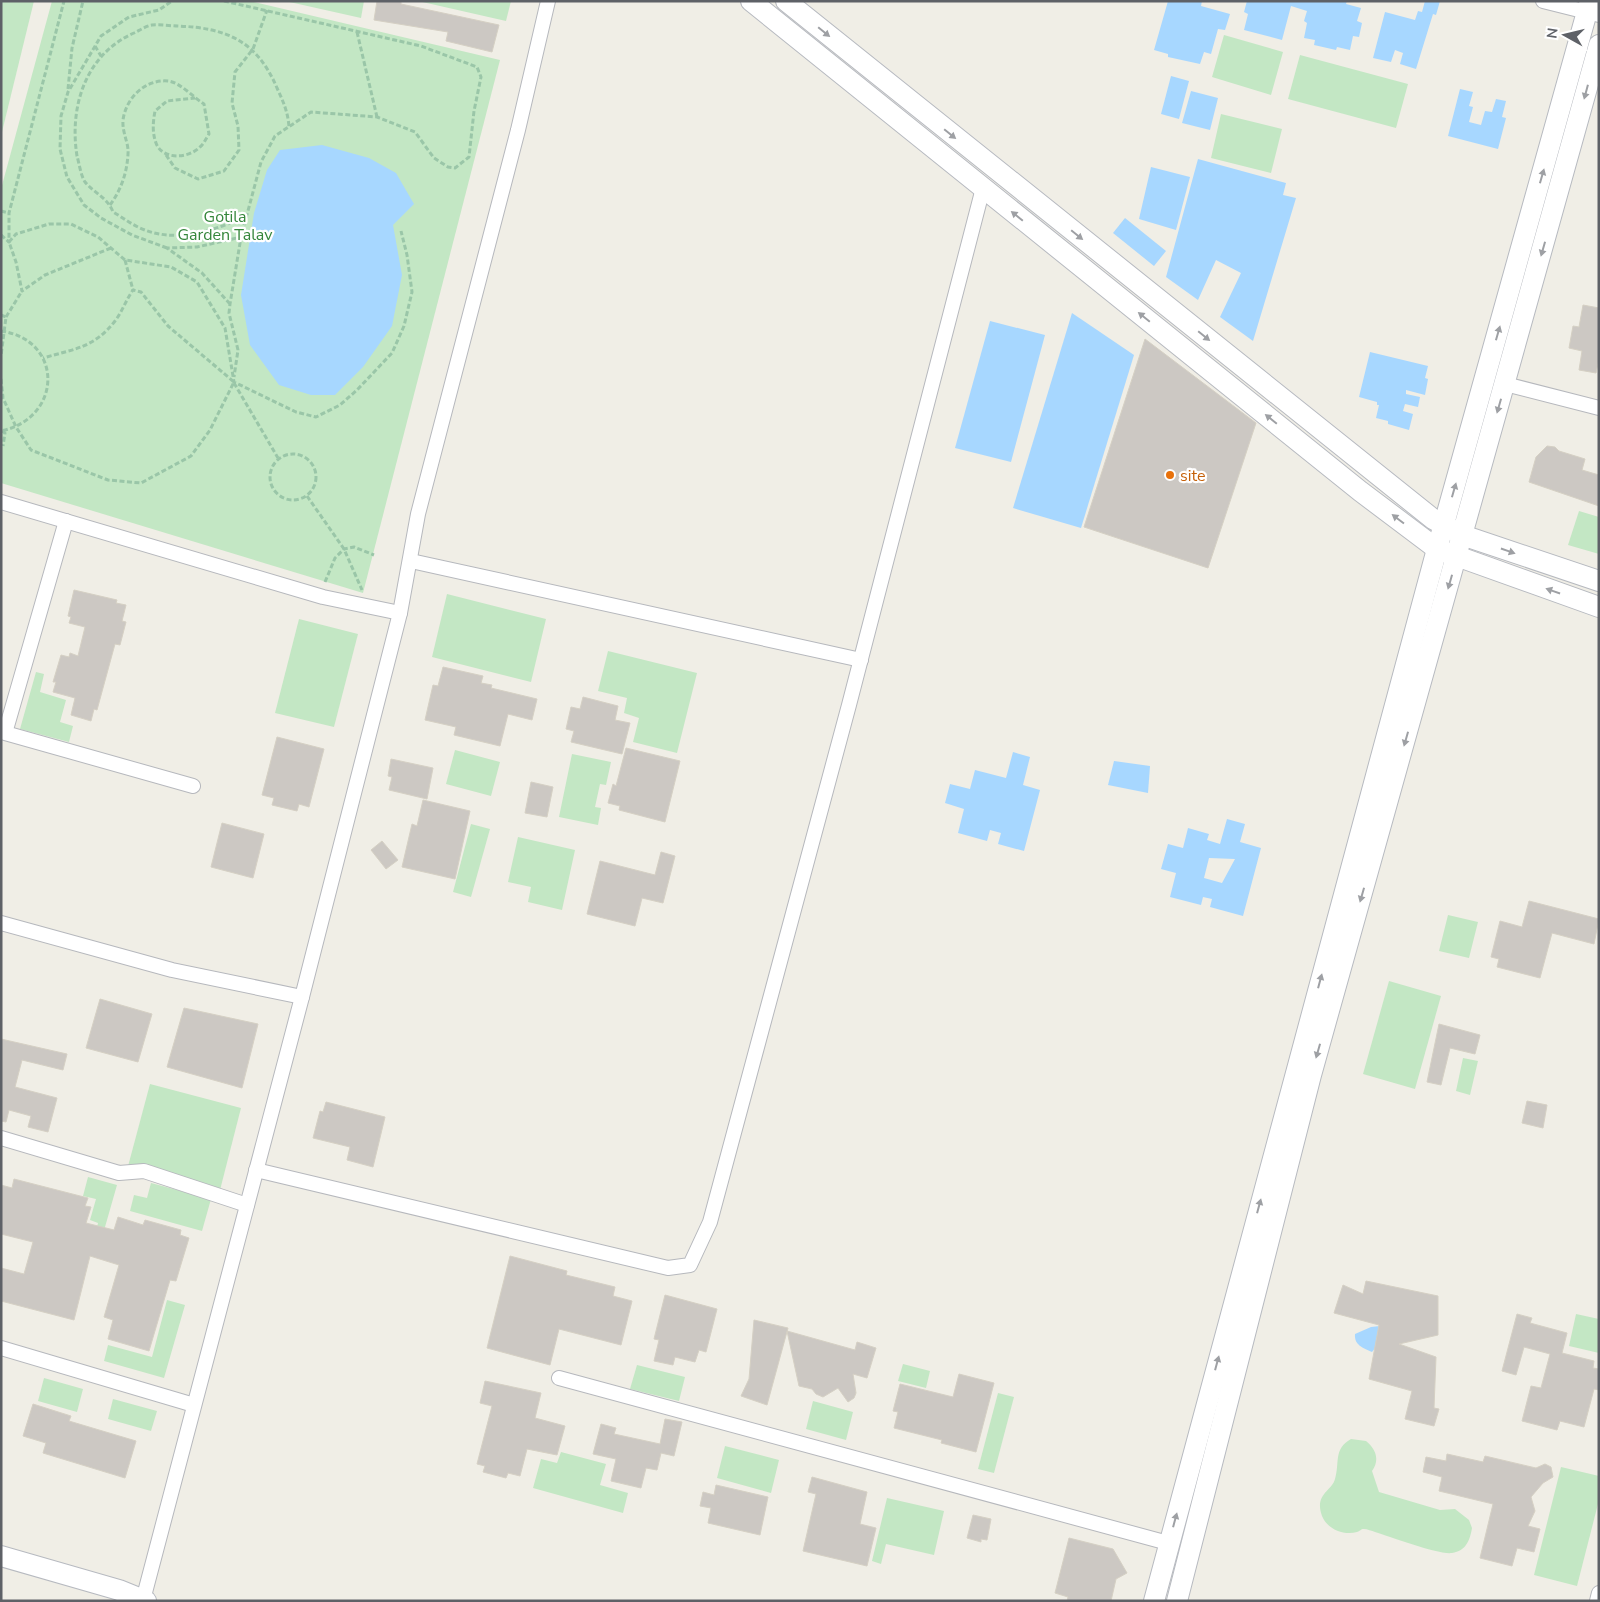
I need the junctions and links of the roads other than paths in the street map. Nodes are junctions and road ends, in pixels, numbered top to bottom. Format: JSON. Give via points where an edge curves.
{"nodes":[{"id":1,"x":548,"y":1,"type":"edge"},
{"id":2,"x":751,"y":1,"type":"edge"},
{"id":3,"x":786,"y":1,"type":"edge"},
{"id":4,"x":1543,"y":1,"type":"edge"},
{"id":5,"x":1592,"y":10,"type":"edge"},
{"id":6,"x":1599,"y":45,"type":"edge"},
{"id":7,"x":983,"y":188,"type":"junction"},
{"id":8,"x":1505,"y":384,"type":"junction"},
{"id":9,"x":1599,"y":408,"type":"edge"},
{"id":10,"x":1,"y":502,"type":"edge"},
{"id":11,"x":66,"y":521,"type":"junction"},
{"id":12,"x":1444,"y":526,"type":"junction"},
{"id":13,"x":1462,"y":535,"type":"junction"},
{"id":14,"x":1437,"y":549,"type":"junction"},
{"id":15,"x":1457,"y":557,"type":"junction"},
{"id":16,"x":411,"y":561,"type":"junction"},
{"id":17,"x":1599,"y":581,"type":"edge"},
{"id":18,"x":1599,"y":607,"type":"edge"},
{"id":19,"x":400,"y":613,"type":"junction"},
{"id":20,"x":861,"y":660,"type":"junction"},
{"id":21,"x":193,"y":786,"type":"dead end"},
{"id":22,"x":1,"y":923,"type":"edge"},
{"id":23,"x":302,"y":997,"type":"junction"},
{"id":24,"x":1,"y":1138,"type":"edge"},
{"id":25,"x":256,"y":1170,"type":"junction"},
{"id":26,"x":247,"y":1204,"type":"junction"},
{"id":27,"x":1,"y":1348,"type":"edge"},
{"id":28,"x":558,"y":1378,"type":"dead end"},
{"id":29,"x":194,"y":1405,"type":"junction"},
{"id":30,"x":1168,"y":1543,"type":"junction"},
{"id":31,"x":1,"y":1556,"type":"edge"},
{"id":32,"x":1599,"y":1593,"type":"edge"},
{"id":33,"x":144,"y":1600,"type":"edge"},
{"id":34,"x":1154,"y":1601,"type":"edge"},
{"id":35,"x":1177,"y":1601,"type":"edge"},
{"id":36,"x":1597,"y":1601,"type":"edge"}],
"edges":[{"from":1,"to":16,"type":"street","via":[[518,130],[418,514]]},
{"from":2,"to":7,"type":"main road"},
{"from":3,"to":12,"type":"main road","one_way":true},
{"from":4,"to":5,"type":"street"},
{"from":12,"to":5,"type":"main road","one_way":true},
{"from":6,"to":8,"type":"main road","one_way":true},
{"from":14,"to":7,"type":"main road","one_way":true},
{"from":7,"to":20,"type":"street"},
{"from":8,"to":9,"type":"street"},
{"from":8,"to":13,"type":"main road","one_way":true},
{"from":10,"to":11,"type":"street"},
{"from":11,"to":19,"type":"street","via":[[323,597]]},
{"from":11,"to":21,"type":"street","via":[[6,734]]},
{"from":12,"to":13,"type":"main road"},
{"from":12,"to":14,"type":"main road"},
{"from":13,"to":15,"type":"main road"},
{"from":13,"to":17,"type":"main road","one_way":true},
{"from":14,"to":15,"type":"main road"},
{"from":30,"to":14,"type":"main road","one_way":true},
{"from":18,"to":15,"type":"main road","one_way":true},
{"from":15,"to":35,"type":"main road","one_way":true,"via":[[1311,1075]]},
{"from":16,"to":19,"type":"street"},
{"from":16,"to":20,"type":"street"},
{"from":19,"to":23,"type":"street"},
{"from":20,"to":25,"type":"street","via":[[710,1222],[690,1266],[668,1268]]},
{"from":22,"to":23,"type":"street","via":[[172,970]]},
{"from":23,"to":25,"type":"street"},
{"from":24,"to":26,"type":"street","via":[[119,1173],[144,1171]]},
{"from":25,"to":26,"type":"street"},
{"from":26,"to":29,"type":"street"},
{"from":27,"to":29,"type":"street"},
{"from":28,"to":30,"type":"street"},
{"from":29,"to":33,"type":"street"},
{"from":30,"to":34,"type":"main road"},
{"from":31,"to":33,"type":"main road"},
{"from":32,"to":36,"type":"street"}]}
